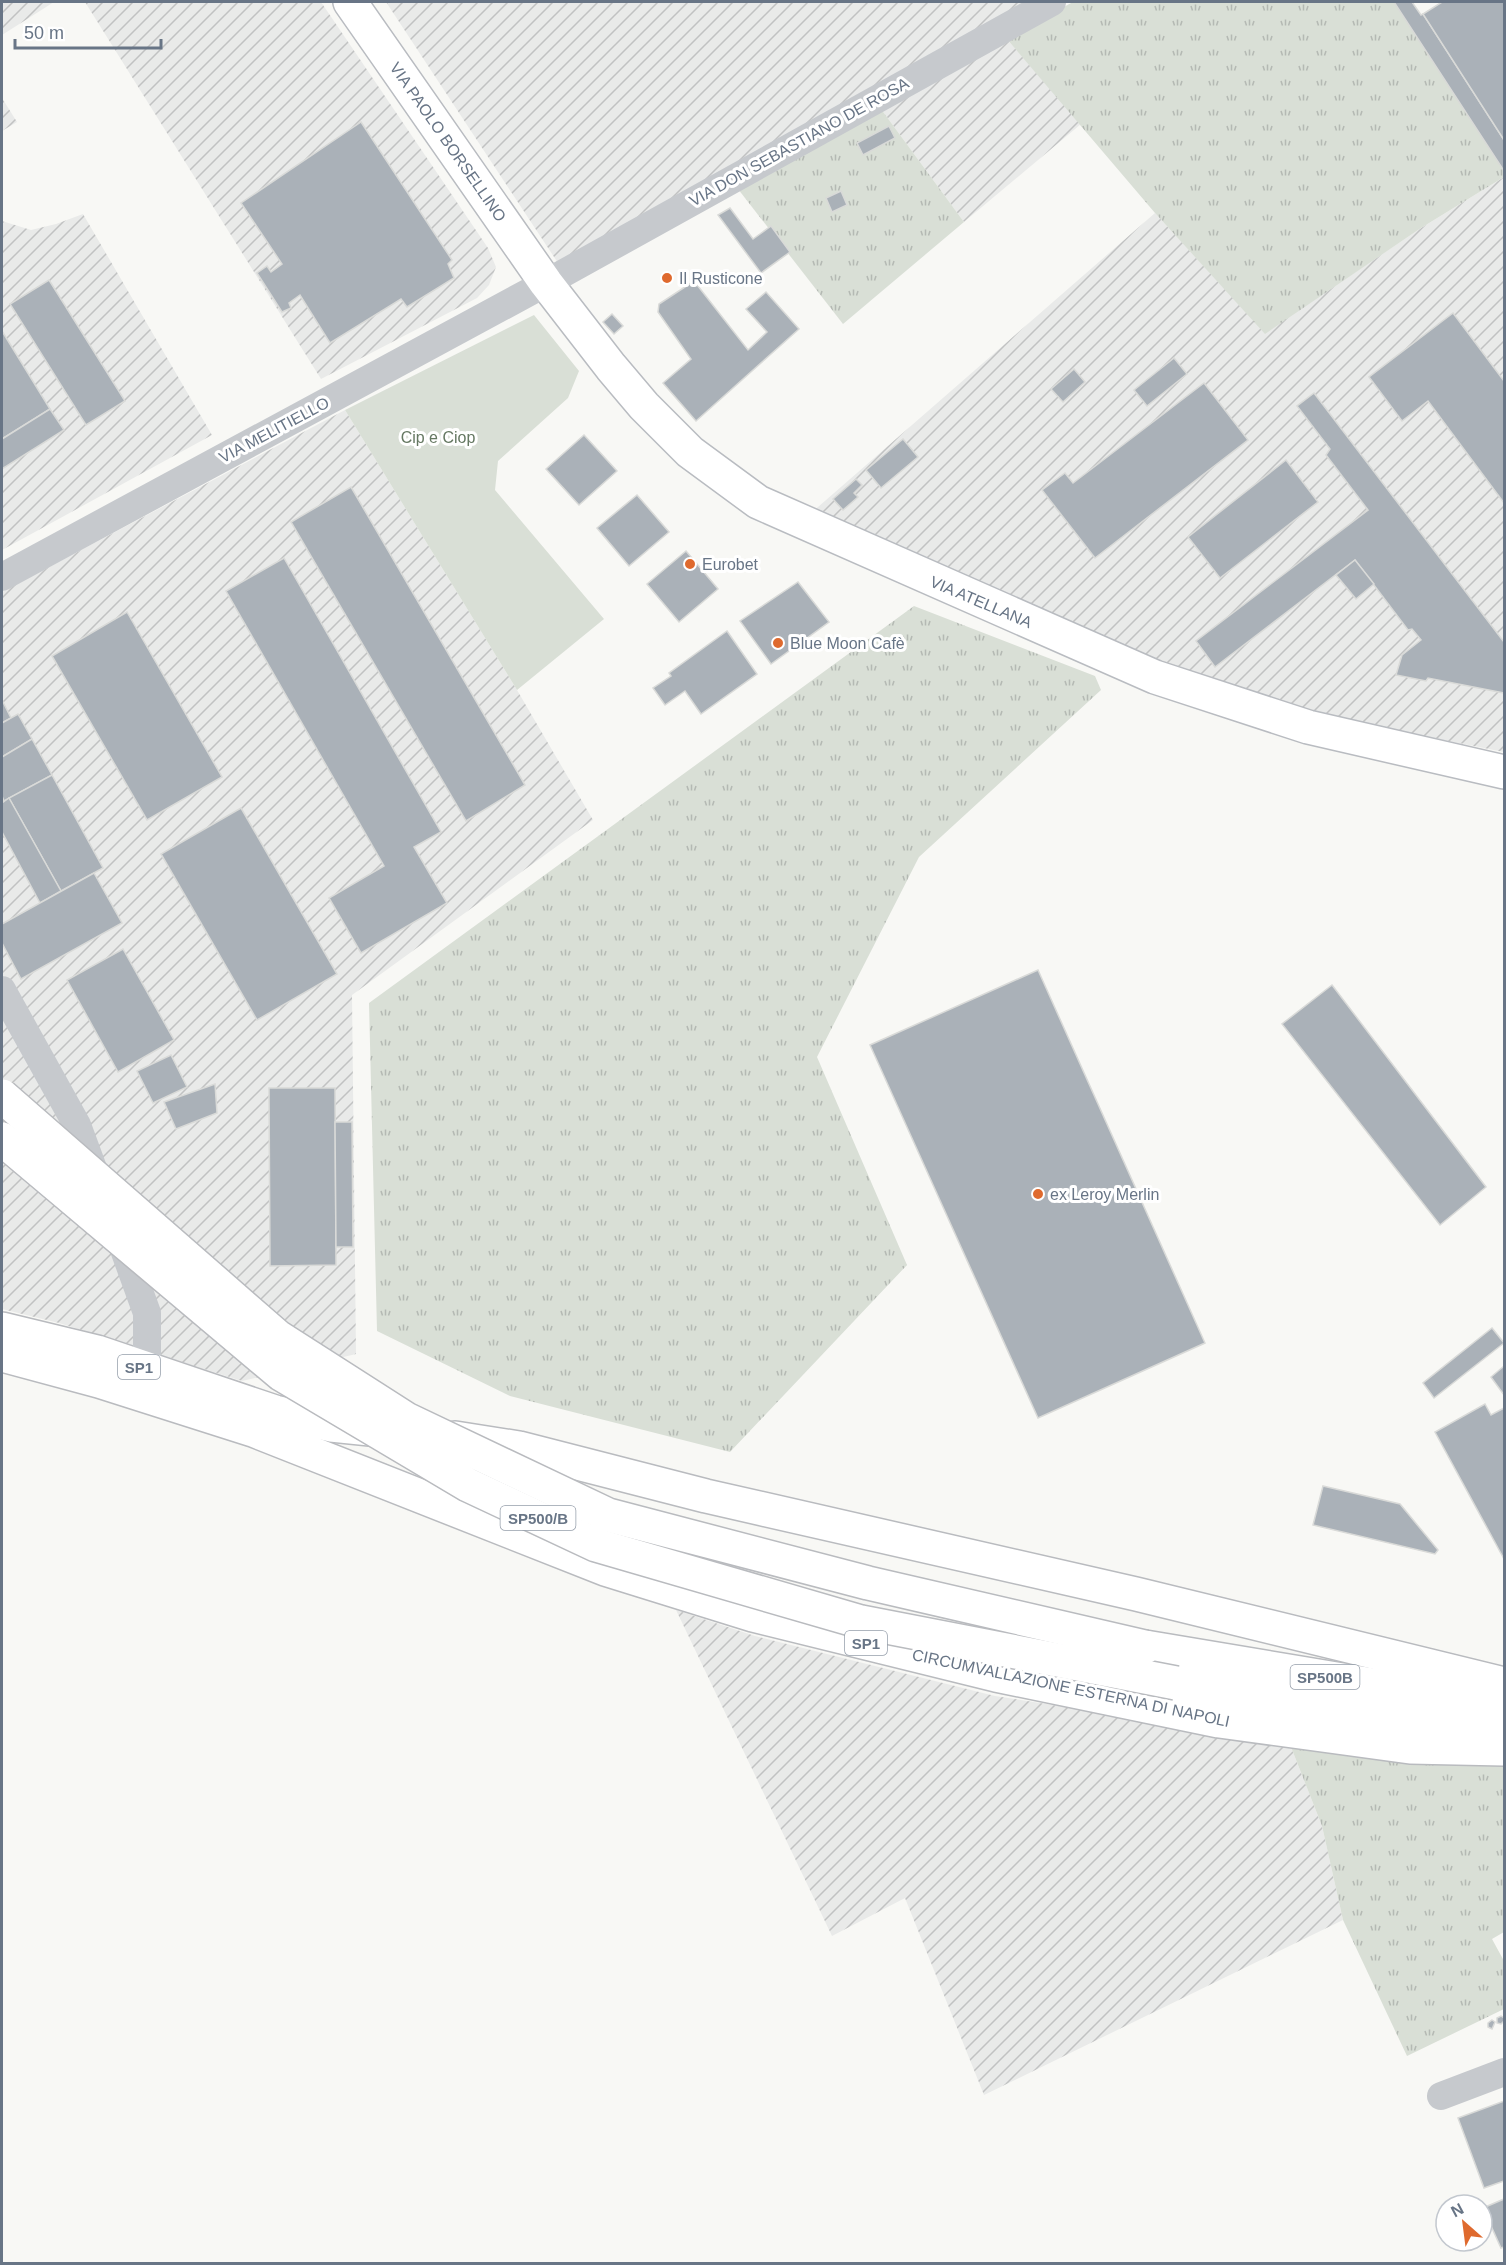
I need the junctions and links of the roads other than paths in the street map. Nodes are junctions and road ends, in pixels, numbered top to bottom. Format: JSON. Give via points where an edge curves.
{"nodes":[{"id":1,"x":350,"y":2,"type":"edge"},
{"id":2,"x":1052,"y":2,"type":"edge"},
{"id":3,"x":546,"y":282,"type":"junction"},
{"id":4,"x":2,"y":577,"type":"edge"},
{"id":5,"x":1504,"y":772,"type":"edge"},
{"id":6,"x":2,"y":990,"type":"edge"},
{"id":7,"x":2,"y":1096,"type":"edge"},
{"id":8,"x":2,"y":1139,"type":"edge"},
{"id":9,"x":2,"y":1329,"type":"edge"},
{"id":10,"x":2,"y":1356,"type":"edge"},
{"id":11,"x":147,"y":1370,"type":"junction"},
{"id":12,"x":1145,"y":1647,"type":"joint"},
{"id":13,"x":1176,"y":1683,"type":"joint"},
{"id":14,"x":1504,"y":1684,"type":"edge"},
{"id":15,"x":1504,"y":1707,"type":"edge"},
{"id":16,"x":1504,"y":1731,"type":"edge"},
{"id":17,"x":1504,"y":1749,"type":"edge"},
{"id":18,"x":1504,"y":2072,"type":"edge"},
{"id":19,"x":1441,"y":2096,"type":"dead end"}],
"edges":[{"from":1,"to":3,"type":"main road","name":"VIA PAOLO BORSELLINO"},
{"from":2,"to":3,"type":"street","name":"VIA DON SEBASTIANO DE ROSA"},
{"from":3,"to":4,"type":"street","name":"VIA MELITIELLO"},
{"from":3,"to":5,"type":"main road","name":"VIA ATELLANA","via":[[644,406],[690,452],[758,502],[1155,677],[1308,727]]},
{"from":6,"to":11,"type":"street","via":[[77,1125],[147,1313]]},
{"from":7,"to":12,"type":"main road","number":"SP500/B","bridge":true,"via":[[278,1337],[406,1419],[608,1515],[868,1583]]},
{"from":8,"to":13,"type":"main road","number":"SP500/B","bridge":true,"via":[[281,1374],[468,1485],[596,1545],[861,1622]]},
{"from":9,"to":11,"type":"main road","number":"SP1","via":[[97,1352]]},
{"from":10,"to":17,"type":"main road","name":"CIRCUMVALLAZIONE ESTERNA DI NAPOLI","number":"SP1","via":[[99,1381],[253,1430],[605,1569],[753,1615],[996,1675],[1219,1721],[1410,1747]]},
{"from":11,"to":14,"type":"main road","number":"SP1","via":[[275,1412],[331,1425],[519,1448],[706,1496],[1136,1594]]},
{"from":12,"to":15,"type":"main road","number":"SP500B"},
{"from":13,"to":16,"type":"main road","number":"SP500B"},
{"from":18,"to":19,"type":"street"}]}
